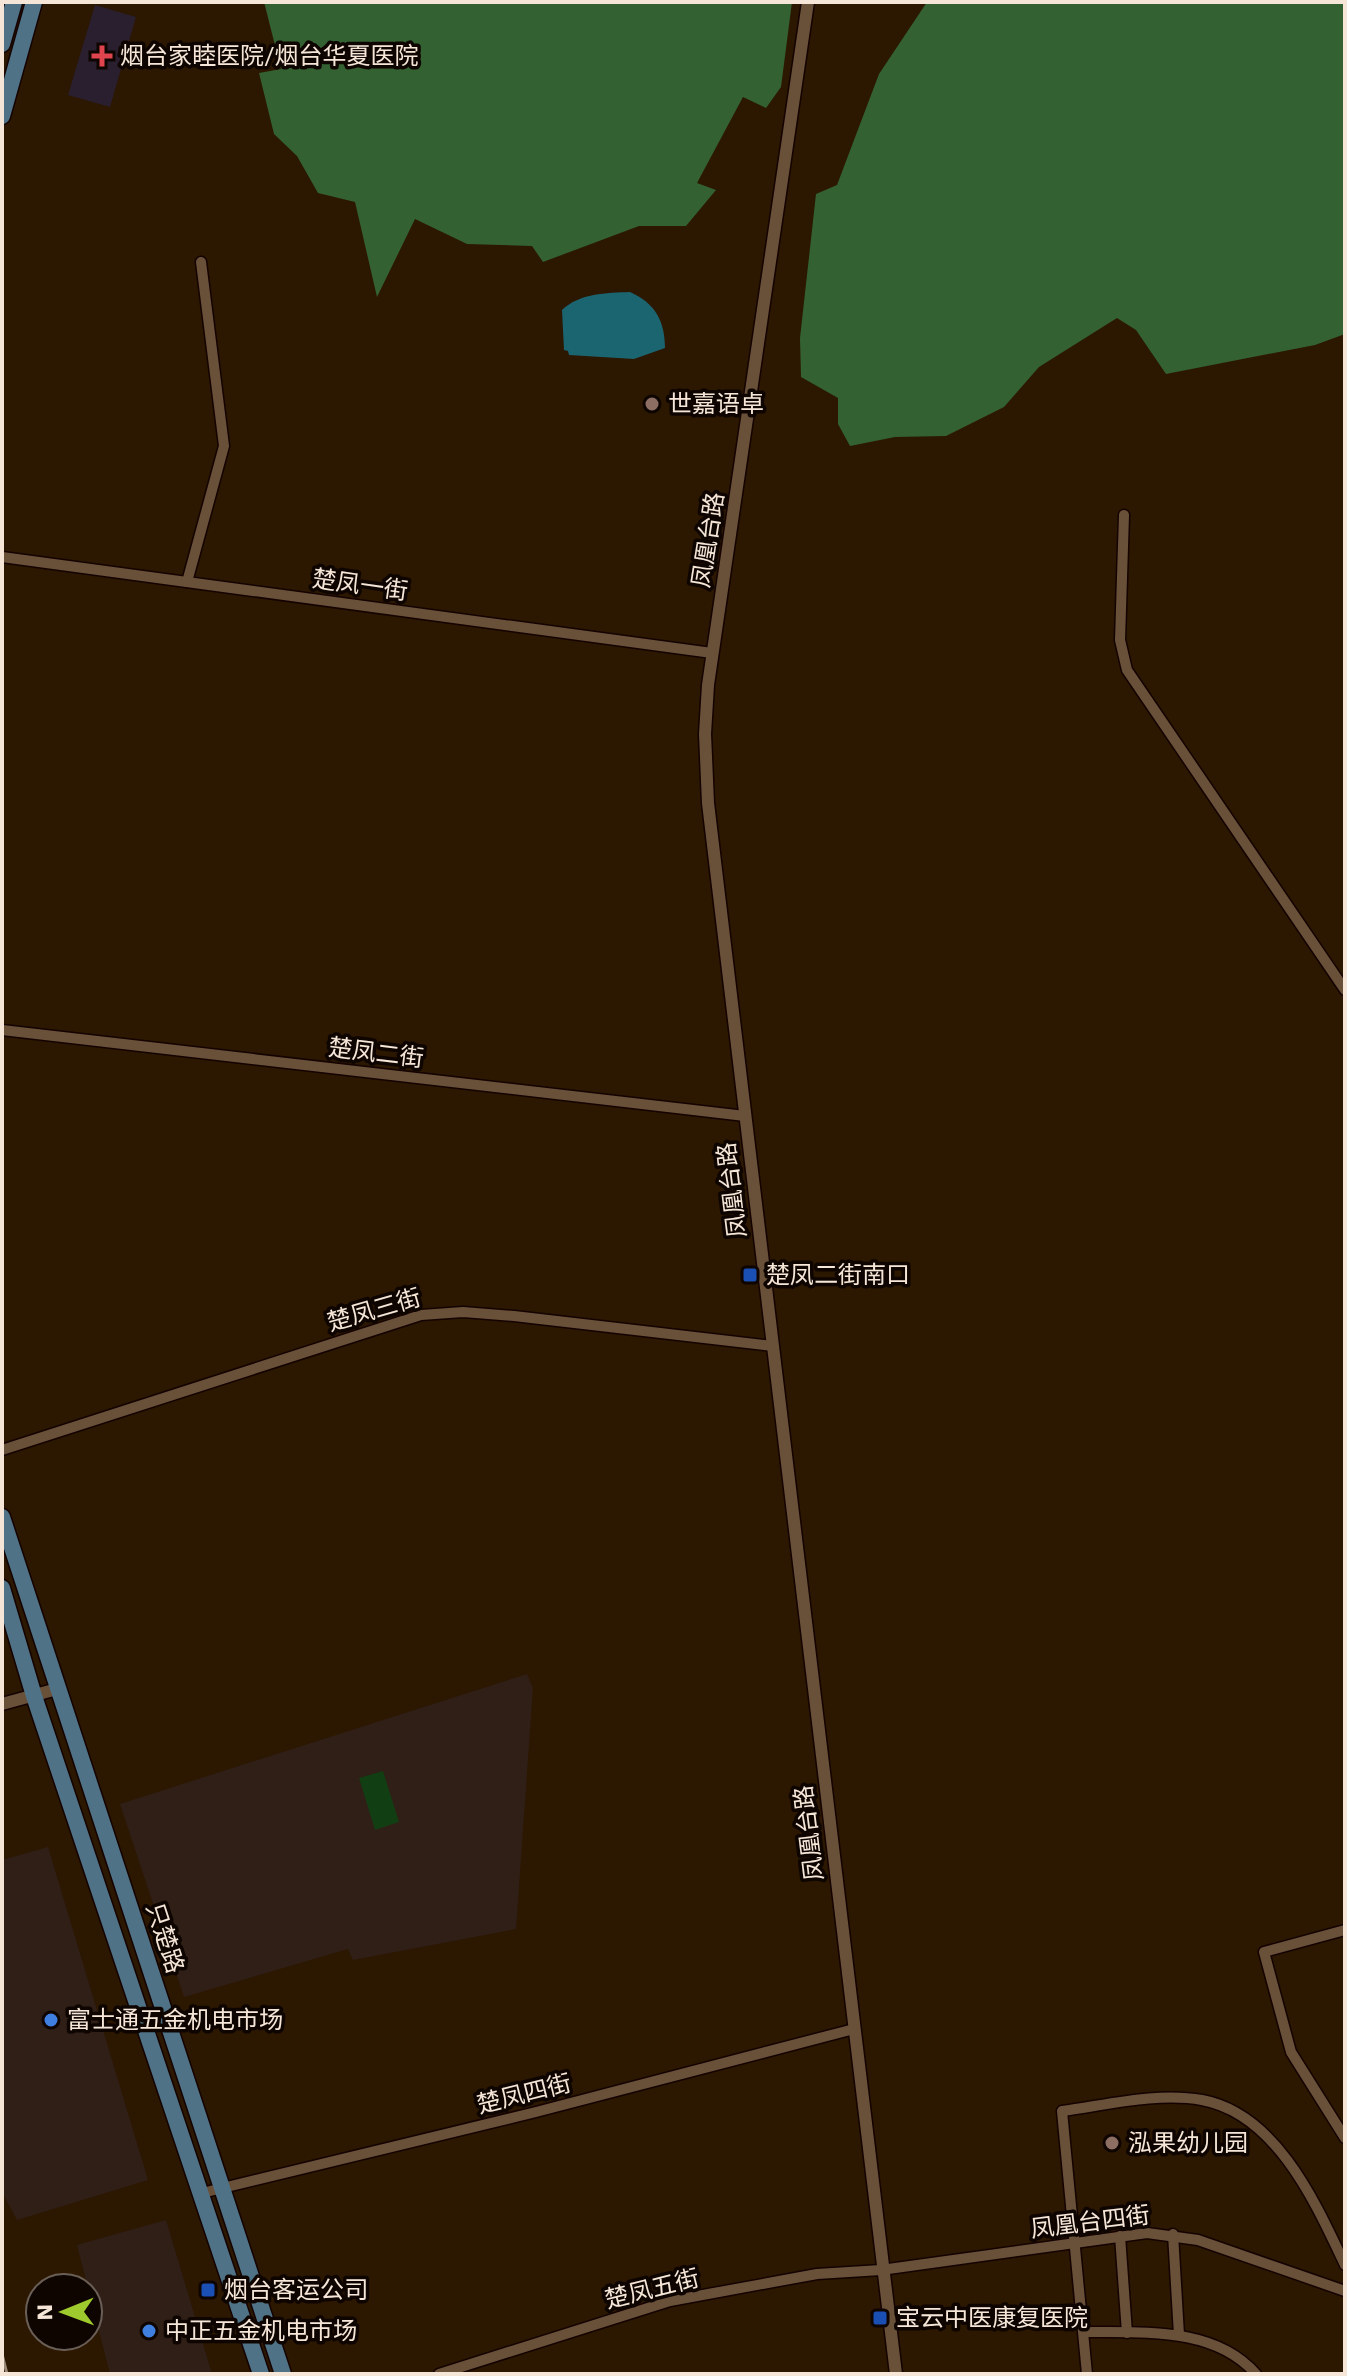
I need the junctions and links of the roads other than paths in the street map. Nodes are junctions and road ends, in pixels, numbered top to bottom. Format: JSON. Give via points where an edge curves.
{"nodes":[{"id":1,"x":14,"y":2,"type":"edge"},
{"id":2,"x":34,"y":2,"type":"edge"},
{"id":3,"x":808,"y":2,"type":"edge"},
{"id":4,"x":2,"y":44,"type":"edge"},
{"id":5,"x":2,"y":116,"type":"edge"},
{"id":6,"x":201,"y":262,"type":"dead end"},
{"id":7,"x":1124,"y":515,"type":"dead end"},
{"id":8,"x":2,"y":557,"type":"edge"},
{"id":9,"x":187,"y":582,"type":"junction"},
{"id":10,"x":712,"y":653,"type":"junction"},
{"id":11,"x":1345,"y":990,"type":"edge"},
{"id":12,"x":2,"y":1030,"type":"edge"},
{"id":13,"x":745,"y":1116,"type":"junction"},
{"id":14,"x":773,"y":1346,"type":"junction"},
{"id":15,"x":2,"y":1450,"type":"edge"},
{"id":16,"x":2,"y":1517,"type":"edge"},
{"id":17,"x":2,"y":1588,"type":"edge"},
{"id":18,"x":57,"y":1689,"type":"junction"},
{"id":19,"x":34,"y":1696,"type":"junction"},
{"id":20,"x":2,"y":1704,"type":"edge"},
{"id":21,"x":1345,"y":1930,"type":"edge"},
{"id":22,"x":854,"y":2029,"type":"junction"},
{"id":23,"x":1345,"y":2138,"type":"edge"},
{"id":24,"x":222,"y":2186,"type":"junction"},
{"id":25,"x":202,"y":2193,"type":"junction"},
{"id":26,"x":1173,"y":2234,"type":"junction"},
{"id":27,"x":1120,"y":2236,"type":"junction"},
{"id":28,"x":1073,"y":2243,"type":"junction"},
{"id":29,"x":1345,"y":2265,"type":"edge"},
{"id":30,"x":881,"y":2270,"type":"junction"},
{"id":31,"x":1345,"y":2291,"type":"edge"},
{"id":32,"x":1085,"y":2332,"type":"junction"},
{"id":33,"x":1127,"y":2333,"type":"junction"},
{"id":34,"x":1179,"y":2335,"type":"junction"},
{"id":35,"x":261,"y":2374,"type":"edge"},
{"id":36,"x":283,"y":2374,"type":"edge"},
{"id":37,"x":439,"y":2374,"type":"edge"},
{"id":38,"x":896,"y":2374,"type":"edge"},
{"id":39,"x":1087,"y":2374,"type":"edge"},
{"id":40,"x":1256,"y":2374,"type":"edge"}],
"edges":[{"from":1,"to":4,"type":"main road"},
{"from":2,"to":5,"type":"main road"},
{"from":3,"to":10,"type":"street","name":"凤凰台路"},
{"from":6,"to":9,"type":"street","via":[[224,446]]},
{"from":7,"to":11,"type":"street","via":[[1120,640],[1127,670]]},
{"from":8,"to":9,"type":"street","name":"楚凤一街"},
{"from":9,"to":10,"type":"street","name":"楚凤一街"},
{"from":10,"to":13,"type":"street","name":"凤凰台路","via":[[705,734],[708,803]]},
{"from":12,"to":13,"type":"street","name":"楚凤二街"},
{"from":13,"to":14,"type":"street","name":"凤凰台路"},
{"from":14,"to":15,"type":"street","name":"楚凤三街","via":[[514,1316],[421,1315]]},
{"from":14,"to":22,"type":"street","name":"凤凰台路"},
{"from":16,"to":18,"type":"main road","name":"只楚路"},
{"from":17,"to":19,"type":"main road","name":"只楚路"},
{"from":18,"to":19,"type":"street"},
{"from":18,"to":24,"type":"main road","name":"只楚路"},
{"from":19,"to":20,"type":"street"},
{"from":19,"to":25,"type":"main road","name":"只楚路"},
{"from":21,"to":23,"type":"street","via":[[1264,1952],[1291,2052]]},
{"from":22,"to":24,"type":"street","name":"楚凤四街"},
{"from":22,"to":30,"type":"street","name":"凤凰台路"},
{"from":24,"to":25,"type":"street","name":"楚凤四街"},
{"from":24,"to":36,"type":"main road","name":"只楚路"},
{"from":25,"to":35,"type":"main road","name":"只楚路"},
{"from":26,"to":27,"type":"street","name":"凤凰台四街"},
{"from":26,"to":31,"type":"street","name":"凤凰台四街"},
{"from":26,"to":34,"type":"street"},
{"from":27,"to":28,"type":"street","name":"凤凰台四街"},
{"from":27,"to":33,"type":"street"},
{"from":28,"to":29,"type":"street","via":[[1062,2111],[1164,2098],[1202,2100],[1231,2110],[1262,2133],[1294,2170]]},
{"from":28,"to":30,"type":"street","name":"凤凰台四街"},
{"from":28,"to":32,"type":"street"},
{"from":30,"to":37,"type":"street","name":"楚凤五街","via":[[817,2274],[670,2301]]},
{"from":30,"to":38,"type":"street","name":"凤凰台路"},
{"from":32,"to":33,"type":"street"},
{"from":32,"to":39,"type":"street"},
{"from":33,"to":34,"type":"street"},
{"from":34,"to":40,"type":"street","via":[[1231,2351]]}]}
